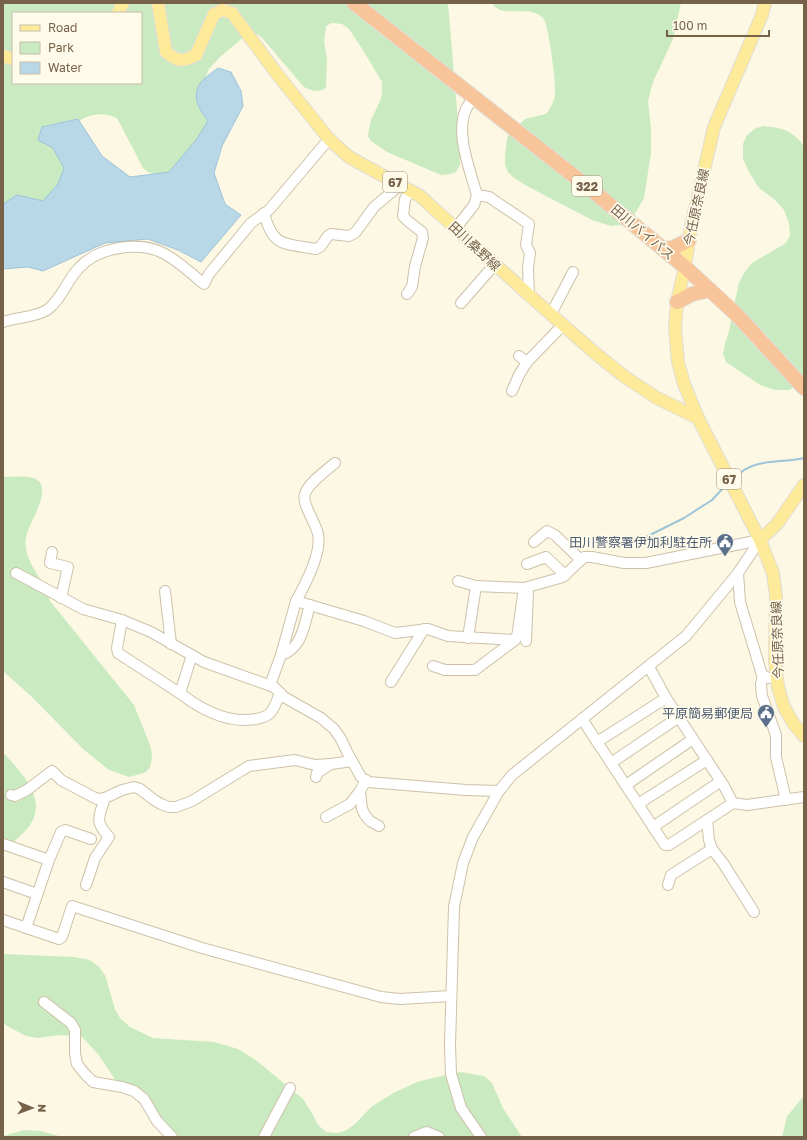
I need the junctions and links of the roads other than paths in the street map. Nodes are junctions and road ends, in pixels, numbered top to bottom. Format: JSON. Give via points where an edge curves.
{"nodes":[{"id":1,"x":123,"y":3,"type":"edge"},
{"id":2,"x":158,"y":3,"type":"edge"},
{"id":3,"x":354,"y":3,"type":"edge"},
{"id":4,"x":765,"y":3,"type":"edge"},
{"id":5,"x":118,"y":12,"type":"edge"},
{"id":6,"x":474,"y":98,"type":"junction"},
{"id":7,"x":329,"y":139,"type":"junction"},
{"id":8,"x":400,"y":185,"type":"junction"},
{"id":9,"x":411,"y":191,"type":"junction"},
{"id":10,"x":477,"y":195,"type":"junction"},
{"id":11,"x":264,"y":213,"type":"junction"},
{"id":12,"x":456,"y":228,"type":"junction"},
{"id":13,"x":689,"y":240,"type":"junction"},
{"id":14,"x":663,"y":249,"type":"junction"},
{"id":15,"x":495,"y":264,"type":"junction"},
{"id":16,"x":685,"y":267,"type":"junction"},
{"id":17,"x":573,"y":272,"type":"dead end"},
{"id":18,"x":710,"y":290,"type":"junction"},
{"id":19,"x":407,"y":294,"type":"dead end"},
{"id":20,"x":529,"y":294,"type":"junction"},
{"id":21,"x":467,"y":300,"type":"dead end"},
{"id":22,"x":677,"y":302,"type":"junction"},
{"id":23,"x":551,"y":314,"type":"junction"},
{"id":24,"x":3,"y":322,"type":"edge"},
{"id":25,"x":563,"y":325,"type":"junction"},
{"id":26,"x":519,"y":356,"type":"dead end"},
{"id":27,"x":527,"y":362,"type":"junction"},
{"id":28,"x":804,"y":388,"type":"edge"},
{"id":29,"x":512,"y":390,"type":"dead end"},
{"id":30,"x":698,"y":418,"type":"junction"},
{"id":31,"x":335,"y":463,"type":"dead end"},
{"id":32,"x":804,"y":485,"type":"edge"},
{"id":33,"x":760,"y":540,"type":"junction"},
{"id":34,"x":534,"y":542,"type":"dead end"},
{"id":35,"x":52,"y":552,"type":"dead end"},
{"id":36,"x":581,"y":560,"type":"junction"},
{"id":37,"x":527,"y":564,"type":"dead end"},
{"id":38,"x":16,"y":573,"type":"dead end"},
{"id":39,"x":738,"y":573,"type":"junction"},
{"id":40,"x":565,"y":575,"type":"junction"},
{"id":41,"x":458,"y":580,"type":"dead end"},
{"id":42,"x":476,"y":586,"type":"junction"},
{"id":43,"x":526,"y":587,"type":"junction"},
{"id":44,"x":165,"y":591,"type":"dead end"},
{"id":45,"x":61,"y":598,"type":"junction"},
{"id":46,"x":296,"y":601,"type":"junction"},
{"id":47,"x":310,"y":605,"type":"junction"},
{"id":48,"x":122,"y":620,"type":"junction"},
{"id":49,"x":424,"y":629,"type":"junction"},
{"id":50,"x":468,"y":638,"type":"junction"},
{"id":51,"x":514,"y":640,"type":"junction"},
{"id":52,"x":526,"y":641,"type":"dead end"},
{"id":53,"x":171,"y":644,"type":"junction"},
{"id":54,"x":192,"y":655,"type":"junction"},
{"id":55,"x":281,"y":655,"type":"junction"},
{"id":56,"x":433,"y":666,"type":"dead end"},
{"id":57,"x":649,"y":667,"type":"junction"},
{"id":58,"x":763,"y":676,"type":"junction"},
{"id":59,"x":777,"y":678,"type":"junction"},
{"id":60,"x":391,"y":682,"type":"dead end"},
{"id":61,"x":270,"y":685,"type":"junction"},
{"id":62,"x":280,"y":693,"type":"junction"},
{"id":63,"x":181,"y":694,"type":"junction"},
{"id":64,"x":666,"y":698,"type":"junction"},
{"id":65,"x":678,"y":717,"type":"junction"},
{"id":66,"x":582,"y":719,"type":"junction"},
{"id":67,"x":804,"y":736,"type":"edge"},
{"id":68,"x":693,"y":739,"type":"junction"},
{"id":69,"x":597,"y":742,"type":"junction"},
{"id":70,"x":707,"y":760,"type":"junction"},
{"id":71,"x":352,"y":761,"type":"junction"},
{"id":72,"x":611,"y":763,"type":"junction"},
{"id":73,"x":331,"y":764,"type":"junction"},
{"id":74,"x":316,"y":777,"type":"dead end"},
{"id":75,"x":366,"y":780,"type":"junction"},
{"id":76,"x":721,"y":781,"type":"junction"},
{"id":77,"x":626,"y":785,"type":"junction"},
{"id":78,"x":360,"y":791,"type":"junction"},
{"id":79,"x":499,"y":791,"type":"junction"},
{"id":80,"x":11,"y":795,"type":"dead end"},
{"id":81,"x":804,"y":797,"type":"edge"},
{"id":82,"x":105,"y":798,"type":"junction"},
{"id":83,"x":786,"y":800,"type":"junction"},
{"id":84,"x":733,"y":803,"type":"junction"},
{"id":85,"x":638,"y":804,"type":"junction"},
{"id":86,"x":326,"y":817,"type":"dead end"},
{"id":87,"x":707,"y":820,"type":"junction"},
{"id":88,"x":379,"y":826,"type":"dead end"},
{"id":89,"x":653,"y":827,"type":"junction"},
{"id":90,"x":91,"y":839,"type":"dead end"},
{"id":91,"x":3,"y":844,"type":"edge"},
{"id":92,"x":712,"y":849,"type":"junction"},
{"id":93,"x":49,"y":860,"type":"junction"},
{"id":94,"x":3,"y":882,"type":"edge"},
{"id":95,"x":86,"y":885,"type":"dead end"},
{"id":96,"x":668,"y":885,"type":"dead end"},
{"id":97,"x":38,"y":894,"type":"junction"},
{"id":98,"x":754,"y":912,"type":"dead end"},
{"id":99,"x":3,"y":920,"type":"edge"},
{"id":100,"x":26,"y":928,"type":"junction"},
{"id":101,"x":451,"y":996,"type":"junction"},
{"id":102,"x":44,"y":1002,"type":"dead end"},
{"id":103,"x":290,"y":1088,"type":"dead end"},
{"id":104,"x":172,"y":1137,"type":"edge"},
{"id":105,"x":264,"y":1137,"type":"edge"},
{"id":106,"x":414,"y":1137,"type":"edge"},
{"id":107,"x":438,"y":1137,"type":"edge"},
{"id":108,"x":481,"y":1137,"type":"edge"}],
"edges":[{"from":1,"to":5,"type":"main road"},
{"from":2,"to":7,"type":"main road","name":"田川桑野線","number":"67","via":[[166,52],[176,60],[185,60],[196,55],[214,14],[222,10],[232,14]]},
{"from":3,"to":6,"type":"highway","name":"田川バイパス","number":"322"},
{"from":4,"to":13,"type":"main road","name":"今任原奈良線","via":[[714,127]]},
{"from":6,"to":10,"type":"street","via":[[463,116],[462,136]]},
{"from":6,"to":14,"type":"highway","name":"田川バイパス","number":"322"},
{"from":7,"to":8,"type":"main road","name":"田川桑野線","number":"67","via":[[349,157]]},
{"from":7,"to":11,"type":"street"},
{"from":8,"to":9,"type":"main road","name":"田川桑野線","number":"67"},
{"from":8,"to":11,"type":"street","via":[[374,207],[355,233],[349,236],[331,234],[320,248],[316,249],[276,240],[268,228]]},
{"from":9,"to":12,"type":"main road","name":"田川桑野線","number":"67"},
{"from":9,"to":19,"type":"street","via":[[405,199],[403,216],[422,232],[423,238],[412,287]]},
{"from":10,"to":12,"type":"street","via":[[474,204]]},
{"from":10,"to":20,"type":"street","via":[[489,197],[529,224],[526,244],[530,253]]},
{"from":11,"to":24,"type":"street","via":[[251,222],[209,274],[204,284],[166,254],[156,250],[145,247],[110,250],[97,255],[79,268],[56,301],[47,309],[36,315]]},
{"from":12,"to":15,"type":"main road","name":"田川桑野線","number":"67"},
{"from":13,"to":14,"type":"highway","via":[[673,248]]},
{"from":13,"to":16,"type":"main road","name":"今任原奈良線"},
{"from":14,"to":16,"type":"highway","name":"田川バイパス","number":"322"},
{"from":15,"to":20,"type":"main road","name":"田川桑野線","number":"67"},
{"from":15,"to":21,"type":"street"},
{"from":16,"to":18,"type":"highway","name":"田川バイパス","number":"322"},
{"from":16,"to":22,"type":"main road","name":"今任原奈良線"},
{"from":17,"to":23,"type":"street"},
{"from":18,"to":22,"type":"highway","via":[[692,294]]},
{"from":18,"to":28,"type":"highway","name":"田川バイパス","number":"322","via":[[738,316]]},
{"from":20,"to":23,"type":"main road","name":"田川桑野線","number":"67"},
{"from":22,"to":30,"type":"main road","name":"今任原奈良線","via":[[675,328],[678,362]]},
{"from":23,"to":25,"type":"main road","name":"田川桑野線","number":"67"},
{"from":25,"to":27,"type":"street"},
{"from":25,"to":30,"type":"main road","name":"田川桑野線","number":"67","via":[[625,377],[657,398]]},
{"from":26,"to":27,"type":"street"},
{"from":27,"to":29,"type":"street"},
{"from":30,"to":33,"type":"main road","number":"67"},
{"from":31,"to":46,"type":"street","via":[[308,487],[304,494],[304,501],[319,536],[315,561]]},
{"from":32,"to":33,"type":"main road","via":[[777,524]]},
{"from":33,"to":36,"type":"street","via":[[646,563],[624,563],[592,557],[584,557]]},
{"from":33,"to":39,"type":"street"},
{"from":33,"to":59,"type":"main road","name":"今任原奈良線","via":[[773,572],[776,596]]},
{"from":34,"to":36,"type":"street","via":[[547,532],[555,535]]},
{"from":35,"to":45,"type":"street","via":[[50,563],[68,567]]},
{"from":36,"to":40,"type":"street"},
{"from":37,"to":40,"type":"street","via":[[546,557]]},
{"from":38,"to":45,"type":"street"},
{"from":39,"to":57,"type":"street","via":[[686,636]]},
{"from":39,"to":58,"type":"street","via":[[740,602]]},
{"from":40,"to":43,"type":"street"},
{"from":41,"to":42,"type":"street"},
{"from":42,"to":43,"type":"street"},
{"from":42,"to":50,"type":"street"},
{"from":43,"to":51,"type":"street"},
{"from":43,"to":52,"type":"street"},
{"from":44,"to":53,"type":"street"},
{"from":45,"to":48,"type":"street","via":[[83,609]]},
{"from":46,"to":47,"type":"street"},
{"from":46,"to":55,"type":"street"},
{"from":47,"to":49,"type":"street","via":[[364,620],[395,633]]},
{"from":47,"to":55,"type":"street","via":[[300,640],[294,649]]},
{"from":48,"to":53,"type":"street"},
{"from":48,"to":63,"type":"street","via":[[118,653]]},
{"from":49,"to":50,"type":"street","via":[[448,636]]},
{"from":49,"to":60,"type":"street"},
{"from":50,"to":51,"type":"street"},
{"from":51,"to":56,"type":"street","via":[[475,670],[445,670]]},
{"from":53,"to":54,"type":"street"},
{"from":54,"to":61,"type":"street","via":[[204,662]]},
{"from":54,"to":63,"type":"street"},
{"from":55,"to":61,"type":"street"},
{"from":57,"to":64,"type":"street"},
{"from":57,"to":66,"type":"street"},
{"from":58,"to":59,"type":"street"},
{"from":58,"to":83,"type":"street","via":[[762,696],[776,735],[776,757]]},
{"from":59,"to":67,"type":"main road","name":"今任原奈良線","via":[[784,707]]},
{"from":61,"to":62,"type":"street"},
{"from":62,"to":63,"type":"street","via":[[270,714],[245,721],[230,719],[195,704]]},
{"from":62,"to":71,"type":"street","via":[[334,729]]},
{"from":64,"to":65,"type":"street"},
{"from":64,"to":69,"type":"street"},
{"from":65,"to":68,"type":"street"},
{"from":65,"to":72,"type":"street"},
{"from":66,"to":69,"type":"street"},
{"from":66,"to":79,"type":"street","via":[[512,775]]},
{"from":68,"to":70,"type":"street"},
{"from":68,"to":77,"type":"street"},
{"from":69,"to":72,"type":"street"},
{"from":70,"to":76,"type":"street"},
{"from":70,"to":85,"type":"street"},
{"from":71,"to":73,"type":"street"},
{"from":71,"to":75,"type":"street","via":[[361,777]]},
{"from":72,"to":77,"type":"street"},
{"from":73,"to":74,"type":"street","via":[[317,773]]},
{"from":73,"to":82,"type":"street","via":[[314,765],[295,760],[249,766],[192,801],[176,807],[161,804],[134,787]]},
{"from":75,"to":78,"type":"street"},
{"from":75,"to":79,"type":"street","via":[[394,785]]},
{"from":76,"to":84,"type":"street"},
{"from":76,"to":89,"type":"street"},
{"from":77,"to":85,"type":"street"},
{"from":78,"to":86,"type":"street","via":[[350,804]]},
{"from":78,"to":88,"type":"street","via":[[364,815]]},
{"from":79,"to":101,"type":"street","via":[[473,837],[463,863],[454,907]]},
{"from":80,"to":82,"type":"street","via":[[15,796],[27,790],[52,771],[61,780],[85,793],[97,799]]},
{"from":81,"to":83,"type":"street"},
{"from":82,"to":95,"type":"street","via":[[98,819],[101,828],[109,837],[95,858]]},
{"from":83,"to":84,"type":"street","via":[[747,806]]},
{"from":84,"to":87,"type":"street"},
{"from":85,"to":89,"type":"street"},
{"from":87,"to":89,"type":"street","via":[[669,845],[665,845]]},
{"from":87,"to":92,"type":"street"},
{"from":90,"to":93,"type":"street","via":[[64,830]]},
{"from":91,"to":93,"type":"street"},
{"from":92,"to":96,"type":"street","via":[[671,875]]},
{"from":92,"to":98,"type":"street"},
{"from":93,"to":97,"type":"street"},
{"from":94,"to":97,"type":"street"},
{"from":97,"to":100,"type":"street"},
{"from":99,"to":100,"type":"street"},
{"from":100,"to":101,"type":"street","via":[[59,939],[62,937],[72,906],[202,948],[381,997],[400,999]]},
{"from":101,"to":108,"type":"street","via":[[451,1074],[461,1108]]},
{"from":102,"to":104,"type":"street","via":[[76,1030],[77,1064],[85,1074],[93,1082],[134,1091],[144,1099],[157,1121]]},
{"from":103,"to":105,"type":"street"},
{"from":106,"to":107,"type":"street","via":[[427,1132]]}]}
